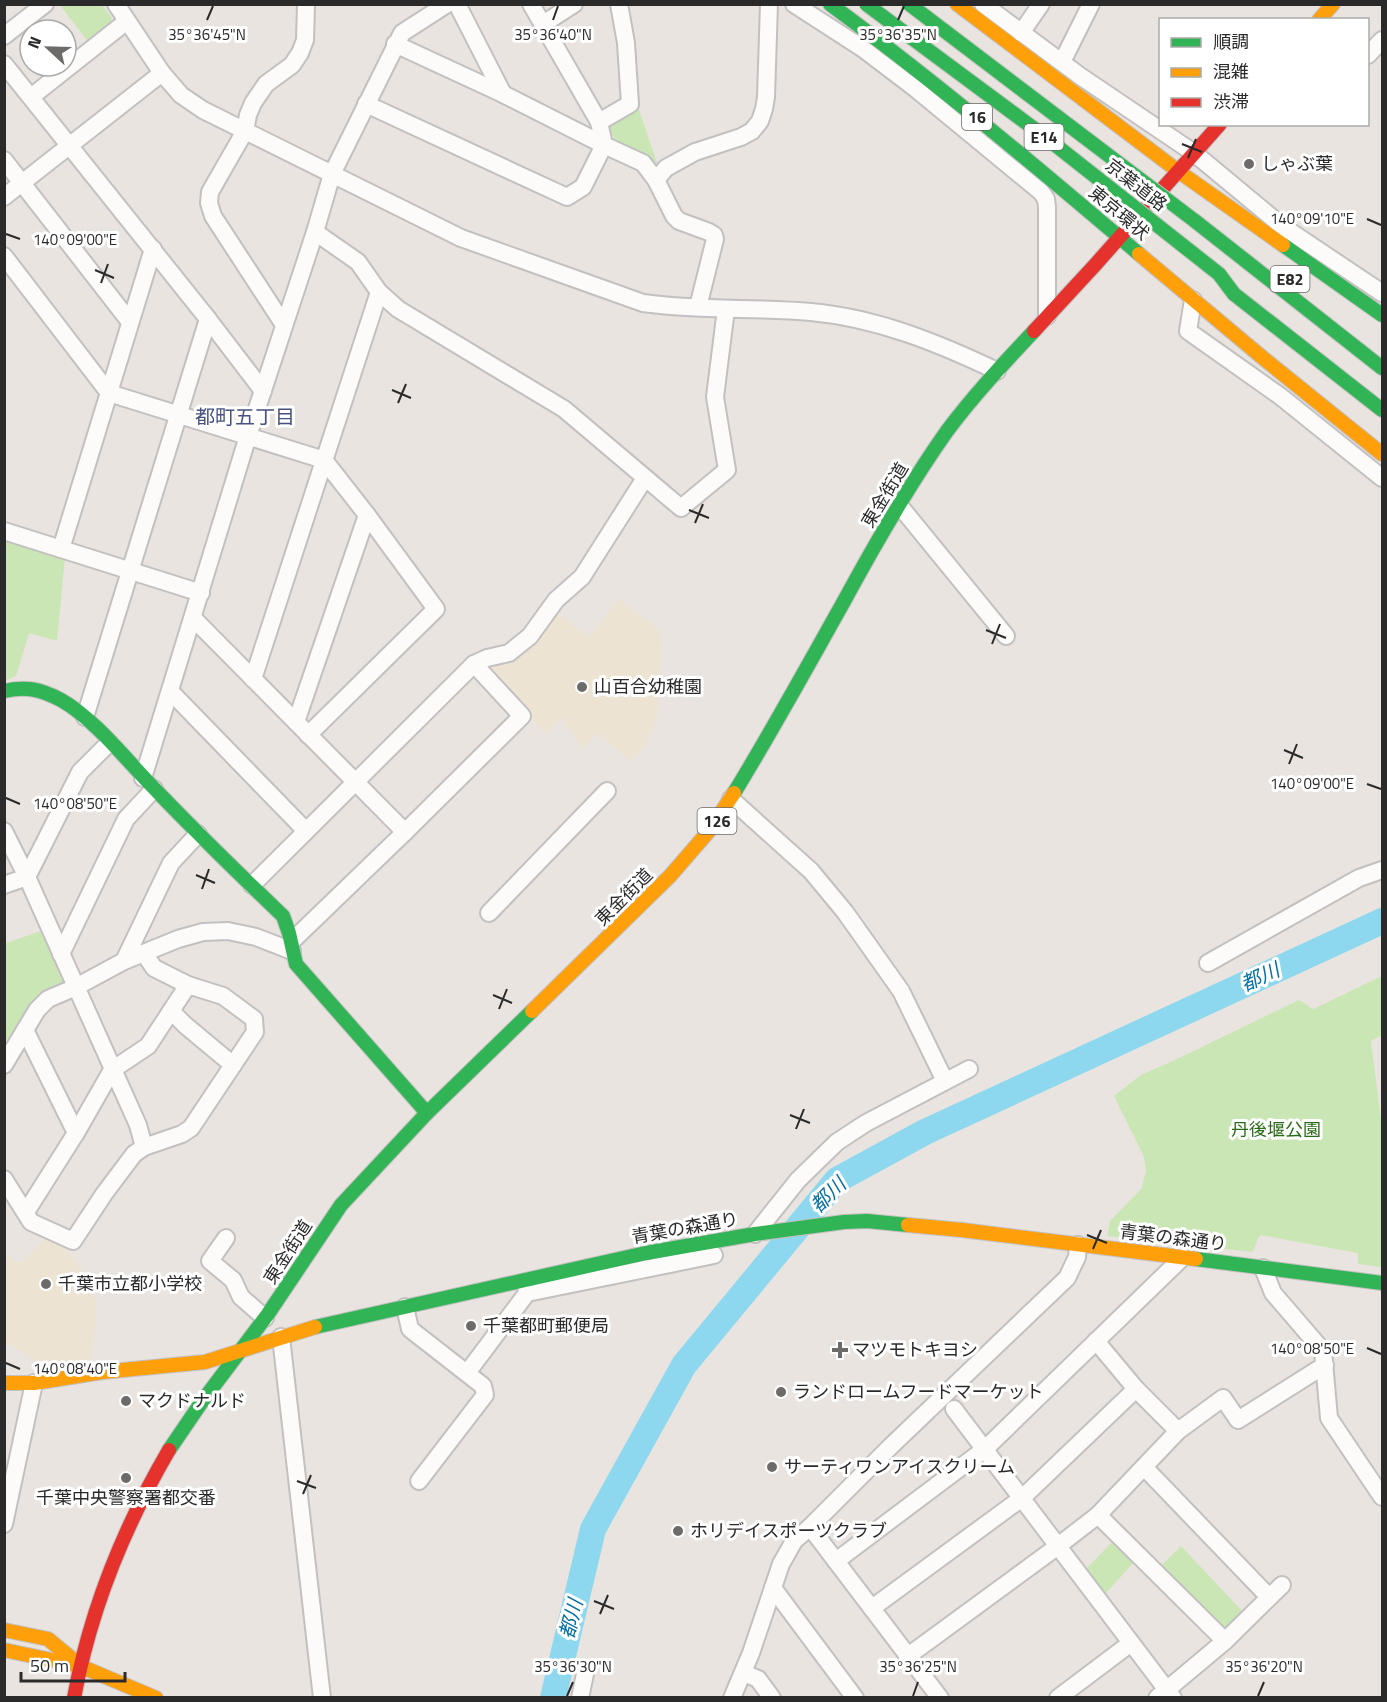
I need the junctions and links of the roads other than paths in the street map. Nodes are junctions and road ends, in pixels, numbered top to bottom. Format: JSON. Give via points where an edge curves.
{"nodes":[{"id":1,"x":45,"y":4,"type":"edge"},
{"id":2,"x":116,"y":4,"type":"edge"},
{"id":3,"x":306,"y":4,"type":"edge"},
{"id":4,"x":447,"y":4,"type":"edge"},
{"id":5,"x":458,"y":4,"type":"edge"},
{"id":6,"x":531,"y":4,"type":"edge"},
{"id":7,"x":574,"y":4,"type":"edge"},
{"id":8,"x":619,"y":4,"type":"edge"},
{"id":9,"x":769,"y":4,"type":"edge"},
{"id":10,"x":794,"y":4,"type":"edge"},
{"id":11,"x":830,"y":4,"type":"edge"},
{"id":12,"x":866,"y":4,"type":"edge"},
{"id":13,"x":909,"y":4,"type":"edge"},
{"id":14,"x":957,"y":4,"type":"edge"},
{"id":15,"x":983,"y":4,"type":"edge"},
{"id":16,"x":1041,"y":4,"type":"edge"},
{"id":17,"x":1091,"y":4,"type":"edge"},
{"id":18,"x":1333,"y":4,"type":"edge"},
{"id":19,"x":1321,"y":18,"type":"edge"},
{"id":20,"x":127,"y":21,"type":"junction"},
{"id":21,"x":543,"y":24,"type":"junction"},
{"id":22,"x":1021,"y":33,"type":"junction"},
{"id":23,"x":4,"y":36,"type":"edge"},
{"id":24,"x":1383,"y":40,"type":"edge"},
{"id":25,"x":395,"y":44,"type":"junction"},
{"id":26,"x":1369,"y":54,"type":"edge"},
{"id":27,"x":1062,"y":62,"type":"junction"},
{"id":28,"x":4,"y":64,"type":"edge"},
{"id":29,"x":162,"y":73,"type":"junction"},
{"id":30,"x":503,"y":94,"type":"junction"},
{"id":31,"x":31,"y":97,"type":"junction"},
{"id":32,"x":366,"y":104,"type":"junction"},
{"id":33,"x":598,"y":122,"type":"junction"},
{"id":34,"x":1218,"y":126,"type":"edge"},
{"id":35,"x":245,"y":131,"type":"junction"},
{"id":36,"x":69,"y":145,"type":"junction"},
{"id":37,"x":604,"y":145,"type":"junction"},
{"id":38,"x":1194,"y":153,"type":"junction"},
{"id":39,"x":4,"y":160,"type":"edge"},
{"id":40,"x":1178,"y":171,"type":"junction"},
{"id":41,"x":332,"y":174,"type":"junction"},
{"id":42,"x":656,"y":180,"type":"junction"},
{"id":43,"x":23,"y":183,"type":"junction"},
{"id":44,"x":4,"y":197,"type":"edge"},
{"id":45,"x":1195,"y":221,"type":"junction"},
{"id":46,"x":315,"y":232,"type":"junction"},
{"id":47,"x":1120,"y":237,"type":"junction"},
{"id":48,"x":153,"y":249,"type":"junction"},
{"id":49,"x":4,"y":256,"type":"edge"},
{"id":50,"x":1218,"y":274,"type":"junction"},
{"id":51,"x":1297,"y":284,"type":"dead end"},
{"id":52,"x":379,"y":292,"type":"junction"},
{"id":53,"x":1383,"y":293,"type":"edge"},
{"id":54,"x":1193,"y":300,"type":"junction"},
{"id":55,"x":698,"y":307,"type":"junction"},
{"id":56,"x":726,"y":309,"type":"junction"},
{"id":57,"x":1383,"y":315,"type":"edge"},
{"id":58,"x":1047,"y":317,"type":"junction"},
{"id":59,"x":208,"y":319,"type":"junction"},
{"id":60,"x":130,"y":322,"type":"junction"},
{"id":61,"x":284,"y":325,"type":"junction"},
{"id":62,"x":1383,"y":368,"type":"edge"},
{"id":63,"x":997,"y":371,"type":"junction"},
{"id":64,"x":263,"y":391,"type":"junction"},
{"id":65,"x":109,"y":393,"type":"junction"},
{"id":66,"x":1383,"y":397,"type":"edge"},
{"id":67,"x":1383,"y":410,"type":"edge"},
{"id":68,"x":178,"y":415,"type":"junction"},
{"id":69,"x":248,"y":436,"type":"junction"},
{"id":70,"x":1383,"y":454,"type":"edge"},
{"id":71,"x":324,"y":460,"type":"junction"},
{"id":72,"x":645,"y":478,"type":"junction"},
{"id":73,"x":1383,"y":478,"type":"edge"},
{"id":74,"x":899,"y":505,"type":"junction"},
{"id":75,"x":367,"y":515,"type":"junction"},
{"id":76,"x":4,"y":531,"type":"edge"},
{"id":77,"x":61,"y":549,"type":"junction"},
{"id":78,"x":130,"y":570,"type":"junction"},
{"id":79,"x":201,"y":593,"type":"junction"},
{"id":80,"x":193,"y":618,"type":"junction"},
{"id":81,"x":1006,"y":636,"type":"dead end"},
{"id":82,"x":474,"y":664,"type":"junction"},
{"id":83,"x":253,"y":679,"type":"junction"},
{"id":84,"x":4,"y":691,"type":"edge"},
{"id":85,"x":170,"y":691,"type":"junction"},
{"id":86,"x":85,"y":717,"type":"junction"},
{"id":87,"x":296,"y":722,"type":"junction"},
{"id":88,"x":308,"y":735,"type":"junction"},
{"id":89,"x":109,"y":743,"type":"junction"},
{"id":90,"x":355,"y":782,"type":"junction"},
{"id":91,"x":149,"y":784,"type":"junction"},
{"id":92,"x":607,"y":791,"type":"dead end"},
{"id":93,"x":731,"y":800,"type":"junction"},
{"id":94,"x":4,"y":831,"type":"edge"},
{"id":95,"x":306,"y":831,"type":"junction"},
{"id":96,"x":405,"y":832,"type":"junction"},
{"id":97,"x":198,"y":834,"type":"junction"},
{"id":98,"x":1383,"y":870,"type":"edge"},
{"id":99,"x":27,"y":877,"type":"junction"},
{"id":100,"x":4,"y":885,"type":"edge"},
{"id":101,"x":252,"y":885,"type":"junction"},
{"id":102,"x":489,"y":913,"type":"dead end"},
{"id":103,"x":292,"y":946,"type":"junction"},
{"id":104,"x":144,"y":953,"type":"junction"},
{"id":105,"x":61,"y":954,"type":"junction"},
{"id":106,"x":124,"y":961,"type":"junction"},
{"id":107,"x":1208,"y":963,"type":"dead end"},
{"id":108,"x":188,"y":985,"type":"junction"},
{"id":109,"x":76,"y":987,"type":"junction"},
{"id":110,"x":171,"y":1011,"type":"junction"},
{"id":111,"x":25,"y":1030,"type":"junction"},
{"id":112,"x":4,"y":1065,"type":"edge"},
{"id":113,"x":233,"y":1065,"type":"junction"},
{"id":114,"x":969,"y":1069,"type":"dead end"},
{"id":115,"x":112,"y":1070,"type":"junction"},
{"id":116,"x":945,"y":1081,"type":"junction"},
{"id":117,"x":427,"y":1113,"type":"junction"},
{"id":118,"x":76,"y":1133,"type":"junction"},
{"id":119,"x":144,"y":1148,"type":"junction"},
{"id":120,"x":4,"y":1179,"type":"edge"},
{"id":121,"x":26,"y":1212,"type":"junction"},
{"id":122,"x":760,"y":1233,"type":"junction"},
{"id":123,"x":226,"y":1239,"type":"dead end"},
{"id":124,"x":1078,"y":1245,"type":"junction"},
{"id":125,"x":714,"y":1255,"type":"dead end"},
{"id":126,"x":1183,"y":1257,"type":"junction"},
{"id":127,"x":1263,"y":1268,"type":"junction"},
{"id":128,"x":289,"y":1282,"type":"junction"},
{"id":129,"x":1383,"y":1283,"type":"edge"},
{"id":130,"x":527,"y":1286,"type":"junction"},
{"id":131,"x":405,"y":1307,"type":"junction"},
{"id":132,"x":265,"y":1318,"type":"junction"},
{"id":133,"x":285,"y":1319,"type":"junction"},
{"id":134,"x":305,"y":1329,"type":"junction"},
{"id":135,"x":1096,"y":1341,"type":"junction"},
{"id":136,"x":242,"y":1349,"type":"junction"},
{"id":137,"x":184,"y":1364,"type":"junction"},
{"id":138,"x":1325,"y":1365,"type":"junction"},
{"id":139,"x":467,"y":1373,"type":"junction"},
{"id":140,"x":4,"y":1383,"type":"edge"},
{"id":141,"x":34,"y":1383,"type":"junction"},
{"id":142,"x":1136,"y":1389,"type":"junction"},
{"id":143,"x":201,"y":1403,"type":"junction"},
{"id":144,"x":954,"y":1408,"type":"dead end"},
{"id":145,"x":1178,"y":1431,"type":"junction"},
{"id":146,"x":985,"y":1449,"type":"junction"},
{"id":147,"x":1144,"y":1467,"type":"junction"},
{"id":148,"x":418,"y":1481,"type":"dead end"},
{"id":149,"x":1383,"y":1497,"type":"edge"},
{"id":150,"x":1022,"y":1498,"type":"junction"},
{"id":151,"x":1098,"y":1515,"type":"junction"},
{"id":152,"x":4,"y":1524,"type":"edge"},
{"id":153,"x":810,"y":1527,"type":"junction"},
{"id":154,"x":1058,"y":1546,"type":"junction"},
{"id":155,"x":836,"y":1561,"type":"junction"},
{"id":156,"x":1282,"y":1585,"type":"dead end"},
{"id":157,"x":773,"y":1588,"type":"junction"},
{"id":158,"x":1269,"y":1597,"type":"junction"},
{"id":159,"x":872,"y":1608,"type":"junction"},
{"id":160,"x":4,"y":1630,"type":"edge"},
{"id":161,"x":1225,"y":1641,"type":"junction"},
{"id":162,"x":1131,"y":1642,"type":"junction"},
{"id":163,"x":4,"y":1650,"type":"edge"},
{"id":164,"x":908,"y":1656,"type":"junction"},
{"id":165,"x":80,"y":1666,"type":"junction"},
{"id":166,"x":744,"y":1673,"type":"junction"},
{"id":167,"x":585,"y":1674,"type":"dead end"},
{"id":168,"x":1166,"y":1695,"type":"edge"},
{"id":169,"x":74,"y":1698,"type":"edge"},
{"id":170,"x":156,"y":1698,"type":"edge"},
{"id":171,"x":322,"y":1698,"type":"edge"},
{"id":172,"x":580,"y":1698,"type":"edge"},
{"id":173,"x":732,"y":1698,"type":"edge"},
{"id":174,"x":772,"y":1698,"type":"edge"},
{"id":175,"x":855,"y":1698,"type":"edge"},
{"id":176,"x":939,"y":1698,"type":"edge"},
{"id":177,"x":1058,"y":1698,"type":"edge"}],
"edges":[{"from":1,"to":23,"type":"street"},
{"from":2,"to":20,"type":"street"},
{"from":3,"to":35,"type":"street","via":[[305,40],[300,53],[292,65],[266,84],[253,103]]},
{"from":4,"to":25,"type":"street","via":[[402,33]]},
{"from":5,"to":30,"type":"street"},
{"from":6,"to":21,"type":"street"},
{"from":7,"to":21,"type":"street"},
{"from":8,"to":33,"type":"street","via":[[630,104]]},
{"from":9,"to":42,"type":"street","via":[[766,97],[760,122],[741,137],[695,152],[666,168]]},
{"from":10,"to":58,"type":"street","via":[[916,89],[1041,192],[1047,207]]},
{"from":11,"to":47,"type":"main road","name":"東京環状","number":"16","via":[[962,104]]},
{"from":12,"to":50,"type":"main road","name":"京葉道路","number":"E14","bridge":true},
{"from":13,"to":45,"type":"main road","name":"京葉道路","number":"E14","bridge":true},
{"from":14,"to":40,"type":"main road"},
{"from":15,"to":22,"type":"street"},
{"from":16,"to":22,"type":"street"},
{"from":17,"to":27,"type":"street"},
{"from":18,"to":19,"type":"main road"},
{"from":20,"to":29,"type":"street"},
{"from":20,"to":31,"type":"street"},
{"from":21,"to":33,"type":"street"},
{"from":22,"to":27,"type":"street"},
{"from":24,"to":26,"type":"street"},
{"from":25,"to":30,"type":"street"},
{"from":25,"to":32,"type":"street"},
{"from":27,"to":38,"type":"street"},
{"from":28,"to":31,"type":"street"},
{"from":29,"to":35,"type":"street","via":[[181,95],[202,110]]},
{"from":29,"to":36,"type":"street"},
{"from":30,"to":37,"type":"street"},
{"from":31,"to":36,"type":"street"},
{"from":32,"to":37,"type":"street","via":[[567,197],[582,187]]},
{"from":32,"to":41,"type":"street"},
{"from":33,"to":37,"type":"street"},
{"from":34,"to":38,"type":"main road","name":"東金街道","number":"126"},
{"from":35,"to":41,"type":"street"},
{"from":35,"to":61,"type":"street","via":[[210,192],[209,203],[213,216]]},
{"from":36,"to":43,"type":"street"},
{"from":36,"to":48,"type":"street"},
{"from":37,"to":42,"type":"street","via":[[643,163]]},
{"from":38,"to":40,"type":"main road","name":"東金街道","number":"126"},
{"from":38,"to":53,"type":"street","via":[[1282,226]]},
{"from":39,"to":43,"type":"street"},
{"from":40,"to":47,"type":"main road","name":"東金街道","number":"126"},
{"from":40,"to":57,"type":"main road"},
{"from":41,"to":46,"type":"street"},
{"from":41,"to":55,"type":"street","via":[[472,242],[643,303]]},
{"from":42,"to":55,"type":"street","via":[[679,221],[714,234]]},
{"from":43,"to":44,"type":"street"},
{"from":43,"to":60,"type":"street"},
{"from":45,"to":51,"type":"main road","number":"E82","via":[[1212,225]]},
{"from":45,"to":62,"type":"main road","name":"京葉道路","number":"E14"},
{"from":46,"to":52,"type":"street","via":[[358,262]]},
{"from":46,"to":61,"type":"street"},
{"from":47,"to":54,"type":"main road","name":"東京環状","number":"16"},
{"from":47,"to":58,"type":"main road","name":"東金街道","number":"126"},
{"from":48,"to":59,"type":"street"},
{"from":48,"to":60,"type":"street"},
{"from":49,"to":65,"type":"street"},
{"from":50,"to":66,"type":"main road","name":"京葉道路","number":"E14"},
{"from":50,"to":67,"type":"main road","number":"E82","via":[[1234,294]]},
{"from":52,"to":71,"type":"street"},
{"from":52,"to":72,"type":"street","via":[[398,309],[564,409]]},
{"from":54,"to":70,"type":"main road","name":"東京環状","number":"16"},
{"from":54,"to":73,"type":"street","via":[[1188,331],[1280,396]]},
{"from":55,"to":56,"type":"street"},
{"from":56,"to":63,"type":"street","via":[[812,312],[855,319],[947,347]]},
{"from":56,"to":72,"type":"street","via":[[715,397],[727,470],[681,508]]},
{"from":58,"to":63,"type":"main road","name":"東金街道","number":"126"},
{"from":59,"to":64,"type":"street"},
{"from":59,"to":68,"type":"street"},
{"from":60,"to":65,"type":"street"},
{"from":61,"to":64,"type":"street"},
{"from":63,"to":74,"type":"main road","name":"東金街道","number":"126","via":[[948,430]]},
{"from":64,"to":69,"type":"street"},
{"from":65,"to":68,"type":"street"},
{"from":65,"to":77,"type":"street"},
{"from":68,"to":69,"type":"street"},
{"from":68,"to":78,"type":"street"},
{"from":69,"to":71,"type":"street"},
{"from":69,"to":79,"type":"street"},
{"from":71,"to":75,"type":"street"},
{"from":71,"to":83,"type":"street"},
{"from":72,"to":82,"type":"street","via":[[582,577],[556,600],[530,636],[509,653]]},
{"from":74,"to":81,"type":"street"},
{"from":74,"to":93,"type":"main road","name":"東金街道","number":"126"},
{"from":75,"to":87,"type":"street"},
{"from":75,"to":88,"type":"street","via":[[436,609]]},
{"from":76,"to":77,"type":"street"},
{"from":77,"to":78,"type":"street"},
{"from":78,"to":79,"type":"street"},
{"from":78,"to":86,"type":"street"},
{"from":79,"to":80,"type":"street"},
{"from":80,"to":83,"type":"street"},
{"from":80,"to":85,"type":"street"},
{"from":82,"to":90,"type":"street"},
{"from":82,"to":96,"type":"street","via":[[522,716]]},
{"from":83,"to":87,"type":"street"},
{"from":84,"to":86,"type":"main road","via":[[33,688],[61,700]]},
{"from":85,"to":91,"type":"street"},
{"from":85,"to":95,"type":"street"},
{"from":86,"to":89,"type":"main road"},
{"from":87,"to":88,"type":"street"},
{"from":88,"to":90,"type":"street"},
{"from":89,"to":91,"type":"main road"},
{"from":89,"to":99,"type":"street","via":[[80,772]]},
{"from":90,"to":95,"type":"street"},
{"from":90,"to":96,"type":"street"},
{"from":91,"to":97,"type":"main road"},
{"from":91,"to":105,"type":"street","via":[[126,819]]},
{"from":92,"to":102,"type":"street"},
{"from":93,"to":116,"type":"street","via":[[811,871],[845,912],[902,991]]},
{"from":93,"to":117,"type":"main road","name":"東金街道","number":"126","via":[[710,831],[670,876]]},
{"from":94,"to":99,"type":"street"},
{"from":95,"to":101,"type":"street"},
{"from":96,"to":103,"type":"street"},
{"from":97,"to":101,"type":"main road"},
{"from":97,"to":106,"type":"street","via":[[171,863]]},
{"from":98,"to":107,"type":"street","via":[[1359,878]]},
{"from":99,"to":100,"type":"street"},
{"from":99,"to":105,"type":"street"},
{"from":101,"to":103,"type":"main road","via":[[283,916]]},
{"from":103,"to":104,"type":"street","via":[[228,931],[203,932]]},
{"from":103,"to":117,"type":"main road","via":[[296,964]]},
{"from":104,"to":106,"type":"street"},
{"from":104,"to":108,"type":"street","via":[[154,968]]},
{"from":105,"to":109,"type":"street"},
{"from":106,"to":109,"type":"street"},
{"from":108,"to":110,"type":"street"},
{"from":108,"to":113,"type":"street","via":[[223,996],[254,1019],[255,1032]]},
{"from":109,"to":111,"type":"street","via":[[48,999]]},
{"from":109,"to":115,"type":"street"},
{"from":110,"to":113,"type":"street"},
{"from":110,"to":115,"type":"street","via":[[148,1046]]},
{"from":111,"to":112,"type":"street"},
{"from":111,"to":118,"type":"street"},
{"from":113,"to":119,"type":"street","via":[[191,1128]]},
{"from":114,"to":116,"type":"street"},
{"from":115,"to":118,"type":"street"},
{"from":115,"to":119,"type":"street","via":[[138,1125]]},
{"from":116,"to":122,"type":"street","via":[[837,1142],[798,1180]]},
{"from":117,"to":128,"type":"main road","name":"東金街道","number":"126","via":[[341,1205]]},
{"from":118,"to":121,"type":"street"},
{"from":119,"to":121,"type":"street","via":[[134,1154],[73,1241],[31,1222]]},
{"from":120,"to":121,"type":"street"},
{"from":122,"to":124,"type":"main road","name":"青葉の森通り","via":[[867,1221]]},
{"from":122,"to":130,"type":"main road","name":"青葉の森通り","via":[[646,1253]]},
{"from":123,"to":132,"type":"street","via":[[210,1261],[233,1280],[241,1297]]},
{"from":124,"to":126,"type":"main road","name":"青葉の森通り"},
{"from":124,"to":153,"type":"street","via":[[1067,1278]]},
{"from":125,"to":130,"type":"street"},
{"from":126,"to":127,"type":"main road","name":"青葉の森通り"},
{"from":126,"to":135,"type":"street"},
{"from":127,"to":129,"type":"main road","name":"青葉の森通り"},
{"from":127,"to":138,"type":"street","via":[[1273,1293],[1323,1351]]},
{"from":128,"to":132,"type":"main road","name":"東金街道","number":"126"},
{"from":128,"to":133,"type":"main road"},
{"from":130,"to":131,"type":"main road","name":"青葉の森通り"},
{"from":130,"to":139,"type":"street"},
{"from":131,"to":134,"type":"main road","name":"青葉の森通り"},
{"from":131,"to":139,"type":"street","via":[[410,1329]]},
{"from":132,"to":136,"type":"main road","name":"東金街道","number":"126"},
{"from":133,"to":134,"type":"main road","name":"青葉の森通り"},
{"from":133,"to":134,"type":"main road"},
{"from":133,"to":136,"type":"main road","name":"青葉の森通り"},
{"from":133,"to":171,"type":"street"},
{"from":135,"to":142,"type":"street"},
{"from":135,"to":146,"type":"street"},
{"from":136,"to":137,"type":"main road","name":"青葉の森通り","via":[[205,1362]]},
{"from":136,"to":143,"type":"main road","name":"東金街道","number":"126"},
{"from":137,"to":141,"type":"main road","name":"青葉の森通り"},
{"from":137,"to":143,"type":"main road","via":[[198,1380]]},
{"from":138,"to":145,"type":"street","via":[[1238,1420],[1223,1398]]},
{"from":138,"to":149,"type":"street","via":[[1329,1418]]},
{"from":139,"to":148,"type":"street","via":[[483,1386],[485,1395]]},
{"from":140,"to":141,"type":"main road","name":"青葉の森通り"},
{"from":141,"to":152,"type":"street"},
{"from":142,"to":145,"type":"street"},
{"from":142,"to":150,"type":"street"},
{"from":143,"to":165,"type":"main road","name":"東金街道","number":"126","via":[[169,1450],[132,1518]]},
{"from":144,"to":146,"type":"street"},
{"from":145,"to":147,"type":"street"},
{"from":146,"to":150,"type":"street"},
{"from":146,"to":155,"type":"street"},
{"from":147,"to":151,"type":"street"},
{"from":147,"to":158,"type":"street"},
{"from":150,"to":154,"type":"street"},
{"from":150,"to":159,"type":"street"},
{"from":151,"to":154,"type":"street"},
{"from":151,"to":161,"type":"street"},
{"from":153,"to":155,"type":"street"},
{"from":153,"to":157,"type":"street","via":[[794,1540]]},
{"from":154,"to":162,"type":"street"},
{"from":154,"to":164,"type":"street"},
{"from":155,"to":159,"type":"street"},
{"from":156,"to":158,"type":"street"},
{"from":157,"to":166,"type":"street"},
{"from":157,"to":175,"type":"street"},
{"from":158,"to":161,"type":"street"},
{"from":159,"to":164,"type":"street"},
{"from":160,"to":165,"type":"main road","via":[[48,1639]]},
{"from":161,"to":168,"type":"street"},
{"from":162,"to":168,"type":"street"},
{"from":162,"to":177,"type":"street"},
{"from":163,"to":165,"type":"main road"},
{"from":164,"to":176,"type":"street"},
{"from":165,"to":169,"type":"main road","name":"東金街道","number":"126"},
{"from":165,"to":170,"type":"main road"},
{"from":166,"to":173,"type":"street"},
{"from":166,"to":174,"type":"street","via":[[758,1679]]},
{"from":167,"to":172,"type":"street"}]}
